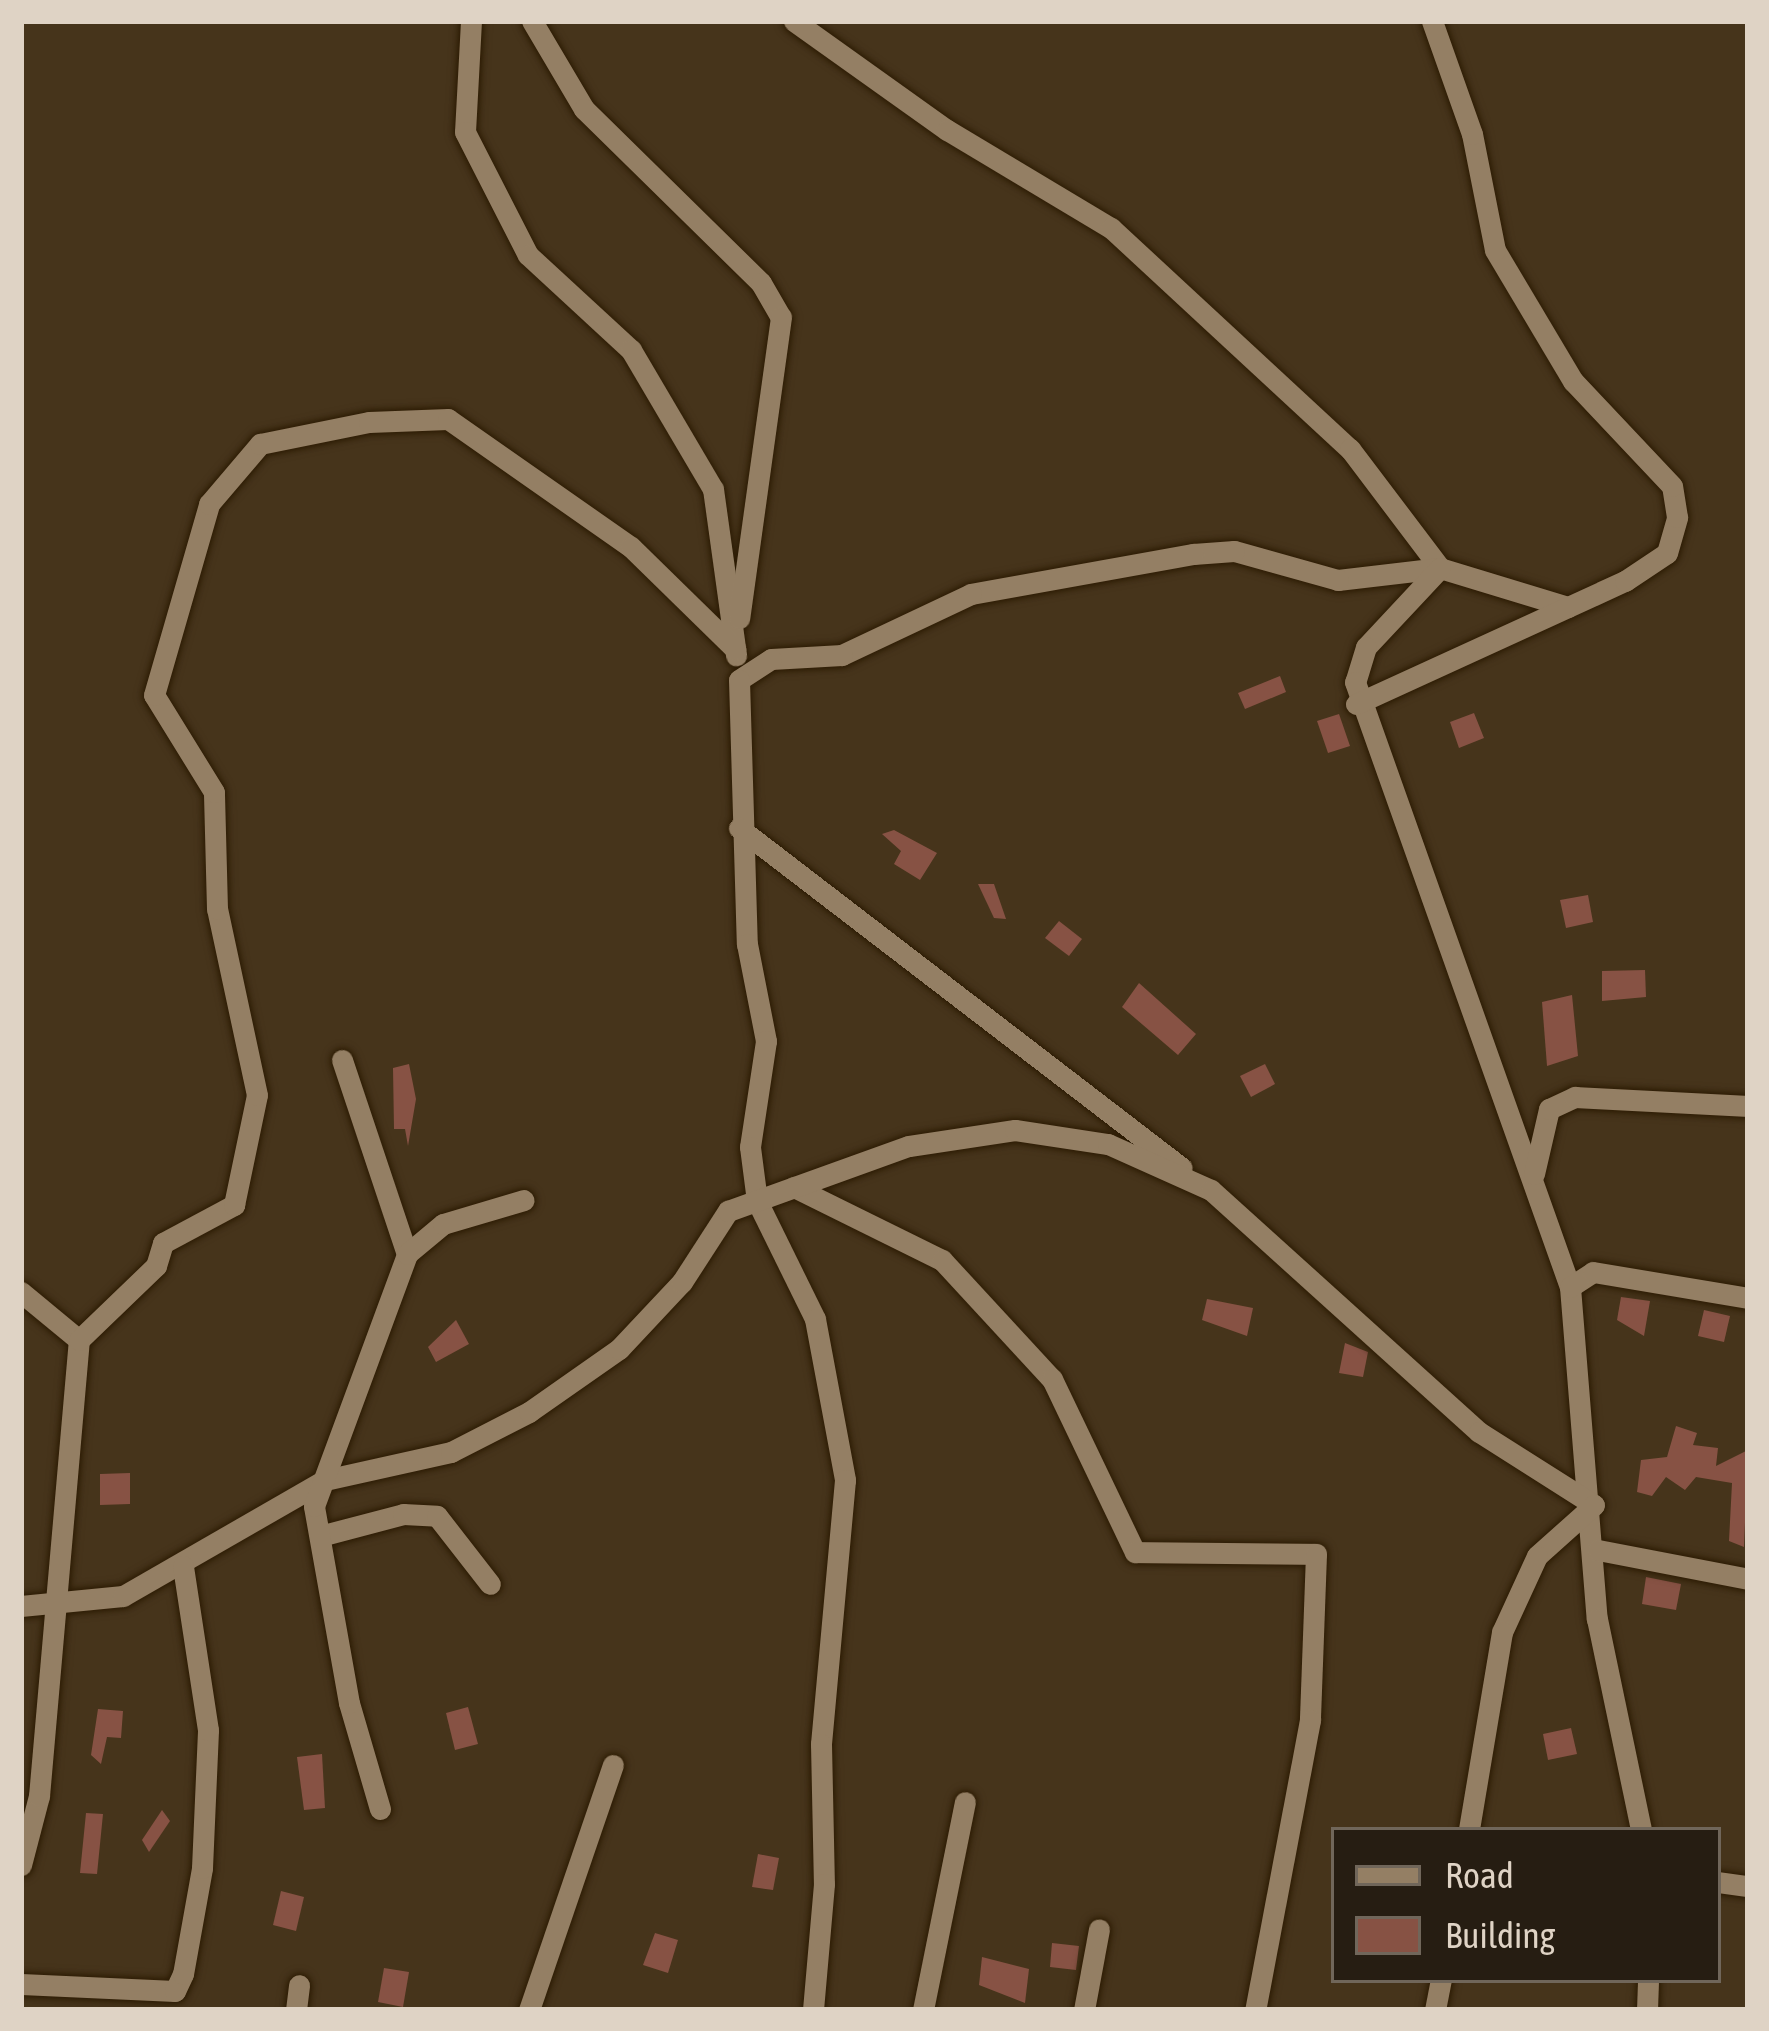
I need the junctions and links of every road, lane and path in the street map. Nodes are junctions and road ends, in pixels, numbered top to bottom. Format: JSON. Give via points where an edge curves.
{"nodes":[{"id":1,"x":471,"y":21,"type":"edge"},
{"id":2,"x":532,"y":21,"type":"edge"},
{"id":3,"x":794,"y":21,"type":"edge"},
{"id":4,"x":1432,"y":21,"type":"edge"},
{"id":5,"x":1440,"y":568,"type":"junction"},
{"id":6,"x":1568,"y":607,"type":"junction"},
{"id":7,"x":735,"y":649,"type":"junction"},
{"id":8,"x":739,"y":680,"type":"junction"},
{"id":9,"x":1356,"y":704,"type":"junction"},
{"id":10,"x":739,"y":828,"type":"junction"},
{"id":11,"x":342,"y":1060,"type":"dead end"},
{"id":12,"x":1748,"y":1106,"type":"edge"},
{"id":13,"x":1534,"y":1179,"type":"junction"},
{"id":14,"x":794,"y":1187,"type":"junction"},
{"id":15,"x":1211,"y":1190,"type":"junction"},
{"id":16,"x":524,"y":1200,"type":"dead end"},
{"id":17,"x":757,"y":1201,"type":"junction"},
{"id":18,"x":407,"y":1254,"type":"junction"},
{"id":19,"x":1570,"y":1287,"type":"junction"},
{"id":20,"x":21,"y":1292,"type":"edge"},
{"id":21,"x":1748,"y":1298,"type":"edge"},
{"id":22,"x":79,"y":1340,"type":"junction"},
{"id":23,"x":325,"y":1480,"type":"junction"},
{"id":24,"x":1594,"y":1505,"type":"junction"},
{"id":25,"x":320,"y":1536,"type":"junction"},
{"id":26,"x":1598,"y":1550,"type":"junction"},
{"id":27,"x":183,"y":1566,"type":"junction"},
{"id":28,"x":1748,"y":1580,"type":"edge"},
{"id":29,"x":490,"y":1584,"type":"dead end"},
{"id":30,"x":58,"y":1601,"type":"junction"},
{"id":31,"x":21,"y":1606,"type":"edge"},
{"id":32,"x":613,"y":1765,"type":"dead end"},
{"id":33,"x":965,"y":1802,"type":"dead end"},
{"id":34,"x":380,"y":1809,"type":"dead end"},
{"id":35,"x":1470,"y":1827,"type":"edge"},
{"id":36,"x":1640,"y":1827,"type":"edge"},
{"id":37,"x":21,"y":1865,"type":"edge"},
{"id":38,"x":1099,"y":1929,"type":"dead end"},
{"id":39,"x":21,"y":1984,"type":"edge"},
{"id":40,"x":298,"y":1985,"type":"dead end"},
{"id":41,"x":296,"y":2010,"type":"edge"},
{"id":42,"x":529,"y":2010,"type":"edge"},
{"id":43,"x":813,"y":2010,"type":"edge"},
{"id":44,"x":922,"y":2010,"type":"edge"},
{"id":45,"x":1084,"y":2010,"type":"edge"},
{"id":46,"x":1256,"y":2010,"type":"edge"}],
"edges":[{"from":1,"to":7,"type":"street","via":[[465,132],[528,255],[631,350],[713,489]]},
{"from":2,"to":7,"type":"street","via":[[584,109],[761,283],[782,317]]},
{"from":3,"to":5,"type":"street","via":[[947,130],[1111,228],[1350,449]]},
{"from":4,"to":6,"type":"street","via":[[1472,134],[1496,250],[1573,381],[1672,486],[1677,517],[1666,553]]},
{"from":5,"to":6,"type":"street"},
{"from":5,"to":8,"type":"street","via":[[1338,580],[1234,551],[1192,554],[971,594],[842,655],[771,659]]},
{"from":5,"to":9,"type":"street","via":[[1366,647]]},
{"from":6,"to":9,"type":"street"},
{"from":7,"to":8,"type":"street"},
{"from":7,"to":22,"type":"street","via":[[631,547],[448,418],[369,422],[260,444],[209,504],[154,695],[214,792],[217,909],[257,1095],[243,1186],[219,1221],[163,1243],[156,1266]]},
{"from":8,"to":10,"type":"street"},
{"from":9,"to":13,"type":"street"},
{"from":10,"to":15,"type":"street"},
{"from":10,"to":17,"type":"street","via":[[766,1041],[750,1147]]},
{"from":11,"to":18,"type":"street"},
{"from":12,"to":13,"type":"street","via":[[1574,1097],[1549,1109]]},
{"from":13,"to":19,"type":"street"},
{"from":14,"to":15,"type":"street","via":[[909,1146],[1015,1130],[1108,1144]]},
{"from":14,"to":17,"type":"street"},
{"from":14,"to":46,"type":"street","via":[[942,1260],[1052,1378],[1135,1552],[1316,1554],[1310,1720]]},
{"from":15,"to":24,"type":"street","via":[[1368,1322],[1479,1432]]},
{"from":16,"to":18,"type":"street","via":[[442,1224]]},
{"from":17,"to":23,"type":"street","via":[[728,1211],[682,1282],[619,1349],[530,1412],[452,1452]]},
{"from":17,"to":43,"type":"street","via":[[815,1319],[845,1480],[821,1744],[824,1884]]},
{"from":18,"to":23,"type":"street"},
{"from":19,"to":21,"type":"street","via":[[1593,1272]]},
{"from":19,"to":24,"type":"street"},
{"from":20,"to":22,"type":"street"},
{"from":22,"to":30,"type":"street"},
{"from":23,"to":25,"type":"street","via":[[314,1506]]},
{"from":23,"to":27,"type":"street"},
{"from":24,"to":26,"type":"street"},
{"from":24,"to":35,"type":"street","via":[[1537,1556],[1502,1632]]},
{"from":25,"to":29,"type":"street","via":[[403,1514],[437,1516]]},
{"from":25,"to":34,"type":"street","via":[[349,1703]]},
{"from":26,"to":28,"type":"street"},
{"from":26,"to":36,"type":"street","via":[[1597,1619]]},
{"from":27,"to":30,"type":"street","via":[[123,1596]]},
{"from":27,"to":39,"type":"street","via":[[208,1730],[202,1868],[183,1974],[175,1991]]},
{"from":30,"to":31,"type":"street"},
{"from":30,"to":37,"type":"street","via":[[39,1796]]},
{"from":32,"to":42,"type":"street"},
{"from":33,"to":44,"type":"street"},
{"from":38,"to":45,"type":"street"},
{"from":40,"to":41,"type":"street"}]}
